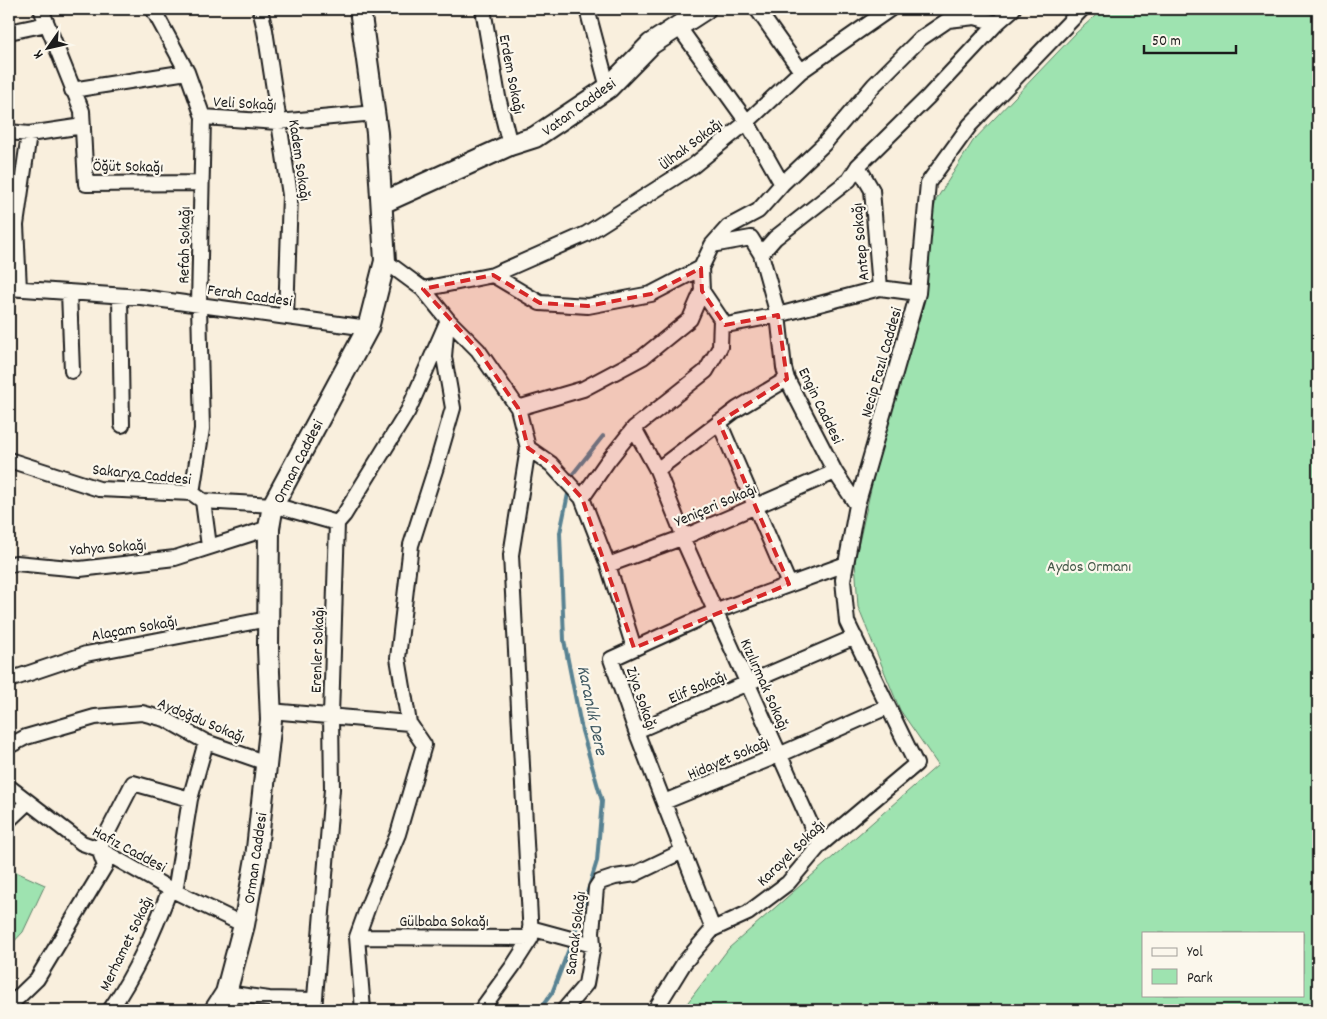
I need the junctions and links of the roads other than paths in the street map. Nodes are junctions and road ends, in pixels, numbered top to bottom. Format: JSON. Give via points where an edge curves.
{"nodes":[{"id":1,"x":41,"y":9,"type":"edge"},
{"id":2,"x":153,"y":9,"type":"edge"},
{"id":3,"x":260,"y":9,"type":"edge"},
{"id":4,"x":360,"y":9,"type":"edge"},
{"id":5,"x":484,"y":9,"type":"edge"},
{"id":6,"x":587,"y":9,"type":"edge"},
{"id":7,"x":757,"y":9,"type":"edge"},
{"id":8,"x":890,"y":9,"type":"edge"},
{"id":9,"x":988,"y":9,"type":"edge"},
{"id":10,"x":1013,"y":9,"type":"edge"},
{"id":11,"x":1082,"y":9,"type":"edge"},
{"id":12,"x":700,"y":10,"type":"edge"},
{"id":13,"x":997,"y":23,"type":"junction"},
{"id":14,"x":47,"y":24,"type":"junction"},
{"id":15,"x":678,"y":26,"type":"junction"},
{"id":16,"x":9,"y":32,"type":"edge"},
{"id":17,"x":801,"y":71,"type":"junction"},
{"id":18,"x":187,"y":72,"type":"junction"},
{"id":19,"x":608,"y":88,"type":"junction"},
{"id":20,"x":72,"y":90,"type":"junction"},
{"id":21,"x":374,"y":113,"type":"junction"},
{"id":22,"x":203,"y":117,"type":"junction"},
{"id":23,"x":278,"y":122,"type":"junction"},
{"id":24,"x":747,"y":122,"type":"junction"},
{"id":25,"x":83,"y":126,"type":"junction"},
{"id":26,"x":9,"y":132,"type":"edge"},
{"id":27,"x":29,"y":134,"type":"junction"},
{"id":28,"x":510,"y":145,"type":"junction"},
{"id":29,"x":858,"y":166,"type":"junction"},
{"id":30,"x":202,"y":183,"type":"junction"},
{"id":31,"x":782,"y":184,"type":"junction"},
{"id":32,"x":382,"y":203,"type":"junction"},
{"id":33,"x":13,"y":225,"type":"edge"},
{"id":34,"x":712,"y":245,"type":"junction"},
{"id":35,"x":761,"y":254,"type":"junction"},
{"id":36,"x":386,"y":261,"type":"junction"},
{"id":37,"x":701,"y":268,"type":"junction"},
{"id":38,"x":493,"y":275,"type":"junction"},
{"id":39,"x":880,"y":288,"type":"junction"},
{"id":40,"x":14,"y":289,"type":"edge"},
{"id":41,"x":424,"y":289,"type":"junction"},
{"id":42,"x":702,"y":291,"type":"junction"},
{"id":43,"x":69,"y":292,"type":"junction"},
{"id":44,"x":918,"y":293,"type":"junction"},
{"id":45,"x":120,"y":296,"type":"junction"},
{"id":46,"x":199,"y":305,"type":"junction"},
{"id":47,"x":778,"y":315,"type":"junction"},
{"id":48,"x":286,"y":316,"type":"junction"},
{"id":49,"x":448,"y":320,"type":"junction"},
{"id":50,"x":721,"y":326,"type":"junction"},
{"id":51,"x":368,"y":328,"type":"junction"},
{"id":52,"x":72,"y":371,"type":"dead end"},
{"id":53,"x":787,"y":379,"type":"junction"},
{"id":54,"x":518,"y":408,"type":"junction"},
{"id":55,"x":719,"y":422,"type":"junction"},
{"id":56,"x":122,"y":425,"type":"dead end"},
{"id":57,"x":634,"y":428,"type":"junction"},
{"id":58,"x":528,"y":448,"type":"junction"},
{"id":59,"x":9,"y":460,"type":"edge"},
{"id":60,"x":657,"y":470,"type":"junction"},
{"id":61,"x":835,"y":472,"type":"junction"},
{"id":62,"x":198,"y":497,"type":"junction"},
{"id":63,"x":582,"y":498,"type":"junction"},
{"id":64,"x":273,"y":505,"type":"junction"},
{"id":65,"x":857,"y":505,"type":"junction"},
{"id":66,"x":755,"y":506,"type":"junction"},
{"id":67,"x":338,"y":522,"type":"junction"},
{"id":68,"x":269,"y":528,"type":"junction"},
{"id":69,"x":683,"y":537,"type":"junction"},
{"id":70,"x":209,"y":546,"type":"junction"},
{"id":71,"x":846,"y":564,"type":"junction"},
{"id":72,"x":9,"y":565,"type":"edge"},
{"id":73,"x":608,"y":565,"type":"junction"},
{"id":74,"x":789,"y":584,"type":"junction"},
{"id":75,"x":714,"y":612,"type":"junction"},
{"id":76,"x":268,"y":619,"type":"junction"},
{"id":77,"x":855,"y":637,"type":"junction"},
{"id":78,"x":634,"y":648,"type":"junction"},
{"id":79,"x":9,"y":680,"type":"edge"},
{"id":80,"x":747,"y":684,"type":"junction"},
{"id":81,"x":887,"y":707,"type":"junction"},
{"id":82,"x":270,"y":711,"type":"junction"},
{"id":83,"x":331,"y":715,"type":"junction"},
{"id":84,"x":409,"y":723,"type":"junction"},
{"id":85,"x":636,"y":731,"type":"junction"},
{"id":86,"x":206,"y":742,"type":"junction"},
{"id":87,"x":9,"y":746,"type":"edge"},
{"id":88,"x":779,"y":755,"type":"junction"},
{"id":89,"x":266,"y":758,"type":"junction"},
{"id":90,"x":916,"y":764,"type":"joint"},
{"id":91,"x":9,"y":787,"type":"edge"},
{"id":92,"x":190,"y":799,"type":"junction"},
{"id":93,"x":28,"y":802,"type":"junction"},
{"id":94,"x":664,"y":802,"type":"junction"},
{"id":95,"x":9,"y":820,"type":"edge"},
{"id":96,"x":820,"y":845,"type":"junction"},
{"id":97,"x":99,"y":849,"type":"junction"},
{"id":98,"x":682,"y":851,"type":"junction"},
{"id":99,"x":172,"y":891,"type":"junction"},
{"id":100,"x":244,"y":925,"type":"junction"},
{"id":101,"x":713,"y":929,"type":"junction"},
{"id":102,"x":530,"y":933,"type":"junction"},
{"id":103,"x":358,"y":937,"type":"junction"},
{"id":104,"x":593,"y":945,"type":"junction"},
{"id":105,"x":229,"y":1002,"type":"edge"},
{"id":106,"x":314,"y":1005,"type":"edge"},
{"id":107,"x":9,"y":1006,"type":"edge"},
{"id":108,"x":110,"y":1010,"type":"edge"},
{"id":109,"x":215,"y":1010,"type":"edge"},
{"id":110,"x":363,"y":1010,"type":"edge"},
{"id":111,"x":481,"y":1010,"type":"edge"},
{"id":112,"x":564,"y":1010,"type":"edge"},
{"id":113,"x":655,"y":1010,"type":"edge"}],
"edges":[{"from":1,"to":14,"type":"street","name":"Öğüt Sokağı"},
{"from":2,"to":18,"type":"street","name":"Refah Sokağı"},
{"from":3,"to":23,"type":"street","name":"Kadem Sokağı"},
{"from":4,"to":21,"type":"street","name":"Orman Caddesi"},
{"from":5,"to":28,"type":"street","name":"Erdem Sokağı","via":[[498,97]]},
{"from":6,"to":19,"type":"street"},
{"from":7,"to":17,"type":"street"},
{"from":8,"to":17,"type":"street","name":"Ülhak Sokağı"},
{"from":9,"to":13,"type":"street"},
{"from":10,"to":13,"type":"street"},
{"from":11,"to":44,"type":"street","name":"Necip Fazıl Caddesi","via":[[970,125],[928,183]]},
{"from":12,"to":15,"type":"street","name":"Vatan Caddesi"},
{"from":13,"to":29,"type":"street"},
{"from":13,"to":31,"type":"street","via":[[975,17],[948,20],[920,39],[874,85],[824,144]]},
{"from":14,"to":16,"type":"street"},
{"from":14,"to":20,"type":"street","name":"Öğüt Sokağı"},
{"from":15,"to":19,"type":"street","name":"Vatan Caddesi","via":[[652,44]]},
{"from":15,"to":24,"type":"street"},
{"from":17,"to":24,"type":"street","name":"Ülhak Sokağı"},
{"from":18,"to":20,"type":"street"},
{"from":18,"to":22,"type":"street","name":"Refah Sokağı"},
{"from":19,"to":28,"type":"street","name":"Vatan Caddesi","via":[[535,137]]},
{"from":20,"to":25,"type":"street","name":"Öğüt Sokağı","via":[[82,111]]},
{"from":21,"to":23,"type":"street","name":"Veli Sokağı"},
{"from":21,"to":32,"type":"street","name":"Orman Caddesi"},
{"from":22,"to":23,"type":"street","name":"Veli Sokağı"},
{"from":22,"to":30,"type":"street","name":"Refah Sokağı"},
{"from":23,"to":48,"type":"street","name":"Kadem Sokağı","via":[[290,195]]},
{"from":24,"to":31,"type":"street"},
{"from":24,"to":38,"type":"street","name":"Ülhak Sokağı","via":[[693,166],[586,234]]},
{"from":25,"to":27,"type":"street"},
{"from":25,"to":30,"type":"street","name":"Öğüt Sokağı","via":[[86,184]]},
{"from":26,"to":27,"type":"street"},
{"from":27,"to":33,"type":"street"},
{"from":28,"to":32,"type":"street","name":"Vatan Caddesi"},
{"from":29,"to":35,"type":"street","via":[[849,180],[775,238]]},
{"from":29,"to":39,"type":"street","name":"Antep Sokağı","via":[[872,190]]},
{"from":30,"to":46,"type":"street","name":"Refah Sokağı"},
{"from":31,"to":34,"type":"street","via":[[758,211],[728,227]]},
{"from":32,"to":36,"type":"street","name":"Orman Caddesi"},
{"from":33,"to":40,"type":"street"},
{"from":34,"to":35,"type":"street","via":[[751,238]]},
{"from":34,"to":37,"type":"street"},
{"from":35,"to":47,"type":"street","name":"Engin Caddesi"},
{"from":36,"to":41,"type":"street"},
{"from":36,"to":51,"type":"street","name":"Orman Caddesi"},
{"from":37,"to":38,"type":"street","via":[[651,294],[588,306],[540,303]]},
{"from":37,"to":42,"type":"street"},
{"from":38,"to":41,"type":"street","name":"Ülhak Sokağı"},
{"from":39,"to":44,"type":"street"},
{"from":39,"to":47,"type":"street"},
{"from":40,"to":43,"type":"street","name":"Ferah Caddesi"},
{"from":41,"to":49,"type":"street"},
{"from":42,"to":50,"type":"street","via":[[721,319]]},
{"from":42,"to":54,"type":"street","via":[[690,319],[643,357],[583,389]]},
{"from":43,"to":45,"type":"street","name":"Ferah Caddesi"},
{"from":43,"to":52,"type":"street"},
{"from":44,"to":65,"type":"street","name":"Necip Fazıl Caddesi"},
{"from":45,"to":46,"type":"street","name":"Ferah Caddesi"},
{"from":45,"to":56,"type":"street"},
{"from":46,"to":48,"type":"street","name":"Ferah Caddesi"},
{"from":46,"to":62,"type":"street","name":"Refah Sokağı","via":[[202,429]]},
{"from":47,"to":50,"type":"street"},
{"from":47,"to":53,"type":"street","name":"Engin Caddesi"},
{"from":48,"to":51,"type":"street","name":"Ferah Caddesi"},
{"from":49,"to":54,"type":"street","via":[[478,350]]},
{"from":49,"to":67,"type":"street","name":"Erenler Sokağı","via":[[408,410]]},
{"from":49,"to":84,"type":"street","via":[[444,357],[453,408],[410,544],[398,658]]},
{"from":50,"to":57,"type":"street","via":[[720,347],[706,371]]},
{"from":51,"to":64,"type":"street","name":"Orman Caddesi"},
{"from":53,"to":55,"type":"street"},
{"from":53,"to":61,"type":"street","name":"Engin Caddesi"},
{"from":54,"to":58,"type":"street"},
{"from":55,"to":60,"type":"street"},
{"from":55,"to":66,"type":"street"},
{"from":57,"to":60,"type":"street","name":"Kızılırmak Sokağı"},
{"from":57,"to":63,"type":"street"},
{"from":58,"to":63,"type":"street","via":[[551,464]]},
{"from":58,"to":102,"type":"street","via":[[511,555]]},
{"from":59,"to":62,"type":"street","name":"Sakarya Caddesi","via":[[99,489]]},
{"from":60,"to":69,"type":"street","name":"Kızılırmak Sokağı"},
{"from":61,"to":65,"type":"street","name":"Engin Caddesi"},
{"from":61,"to":66,"type":"street","name":"Yeniçeri Sokağı"},
{"from":62,"to":64,"type":"street","name":"Sakarya Caddesi"},
{"from":62,"to":70,"type":"street"},
{"from":63,"to":73,"type":"street"},
{"from":64,"to":67,"type":"street","name":"Sakarya Caddesi"},
{"from":64,"to":68,"type":"street","name":"Orman Caddesi"},
{"from":65,"to":71,"type":"street","name":"Necip Fazıl Caddesi"},
{"from":66,"to":69,"type":"street","name":"Yeniçeri Sokağı"},
{"from":66,"to":74,"type":"street"},
{"from":67,"to":83,"type":"street","name":"Erenler Sokağı"},
{"from":68,"to":70,"type":"street","name":"Yahya Sokağı"},
{"from":68,"to":76,"type":"street","name":"Orman Caddesi"},
{"from":69,"to":73,"type":"street","name":"Yeniçeri Sokağı"},
{"from":69,"to":75,"type":"street","name":"Kızılırmak Sokağı"},
{"from":70,"to":72,"type":"street","name":"Yahya Sokağı","via":[[175,558],[80,569]]},
{"from":71,"to":74,"type":"street","name":"Ziya Sokağı"},
{"from":71,"to":77,"type":"street","name":"Necip Fazıl Caddesi","via":[[844,580],[848,622]]},
{"from":73,"to":78,"type":"street"},
{"from":74,"to":75,"type":"street","name":"Ziya Sokağı"},
{"from":75,"to":78,"type":"street","name":"Ziya Sokağı"},
{"from":75,"to":80,"type":"street","name":"Kızılırmak Sokağı"},
{"from":76,"to":79,"type":"street","name":"Alaçam Sokağı","via":[[86,654]]},
{"from":76,"to":82,"type":"street","name":"Orman Caddesi"},
{"from":77,"to":80,"type":"street","name":"Elif Sokağı"},
{"from":77,"to":81,"type":"street","name":"Necip Fazıl Caddesi"},
{"from":78,"to":85,"type":"street","name":"Ziya Sokağı","via":[[611,659]]},
{"from":80,"to":85,"type":"street","name":"Elif Sokağı"},
{"from":80,"to":88,"type":"street","name":"Kızılırmak Sokağı"},
{"from":81,"to":88,"type":"street","name":"Hidayet Sokağı"},
{"from":81,"to":90,"type":"street","name":"Necip Fazıl Caddesi"},
{"from":82,"to":83,"type":"street"},
{"from":82,"to":89,"type":"street","name":"Orman Caddesi"},
{"from":83,"to":84,"type":"street"},
{"from":83,"to":106,"type":"street","name":"Erenler Sokağı","via":[[332,789]]},
{"from":84,"to":103,"type":"street","via":[[424,745],[398,834]]},
{"from":85,"to":94,"type":"street","name":"Ziya Sokağı"},
{"from":86,"to":87,"type":"street","name":"Aydoğdu Sokağı","via":[[165,719],[142,713],[95,717],[26,737]]},
{"from":86,"to":89,"type":"street","name":"Aydoğdu Sokağı","via":[[258,760]]},
{"from":86,"to":92,"type":"street","name":"Merhamet Sokağı"},
{"from":88,"to":94,"type":"street","name":"Hidayet Sokağı"},
{"from":88,"to":96,"type":"street","name":"Kızılırmak Sokağı"},
{"from":89,"to":100,"type":"street","name":"Orman Caddesi","via":[[256,858]]},
{"from":90,"to":96,"type":"street","name":"Karayel Sokağı"},
{"from":91,"to":93,"type":"street","name":"Hafız Caddesi"},
{"from":92,"to":97,"type":"street","via":[[132,782]]},
{"from":92,"to":99,"type":"street","name":"Merhamet Sokağı"},
{"from":93,"to":95,"type":"street"},
{"from":93,"to":97,"type":"street","name":"Hafız Caddesi","via":[[82,843]]},
{"from":94,"to":98,"type":"street","name":"Ziya Sokağı"},
{"from":96,"to":101,"type":"street","name":"Karayel Sokağı","via":[[788,883],[748,913]]},
{"from":97,"to":99,"type":"street","name":"Hafız Caddesi"},
{"from":97,"to":107,"type":"street","via":[[105,866],[38,979]]},
{"from":98,"to":101,"type":"street","name":"Ziya Sokağı"},
{"from":98,"to":104,"type":"street","name":"Sancak Sokağı","via":[[636,874],[600,882],[596,888]]},
{"from":99,"to":100,"type":"street","name":"Hafız Caddesi"},
{"from":99,"to":108,"type":"street","name":"Merhamet Sokağı","via":[[127,986]]},
{"from":100,"to":105,"type":"street","name":"Orman Caddesi"},
{"from":101,"to":113,"type":"street","name":"Karayel Sokağı","via":[[684,963]]},
{"from":102,"to":103,"type":"street","name":"Gülbaba Sokağı"},
{"from":102,"to":104,"type":"street","name":"Gülbaba Sokağı"},
{"from":102,"to":111,"type":"street","via":[[513,966]]},
{"from":103,"to":110,"type":"street"},
{"from":104,"to":112,"type":"street","name":"Sancak Sokağı","via":[[586,984]]},
{"from":105,"to":106,"type":"street","via":[[269,999]]},
{"from":105,"to":109,"type":"street","name":"Orman Caddesi"}]}
